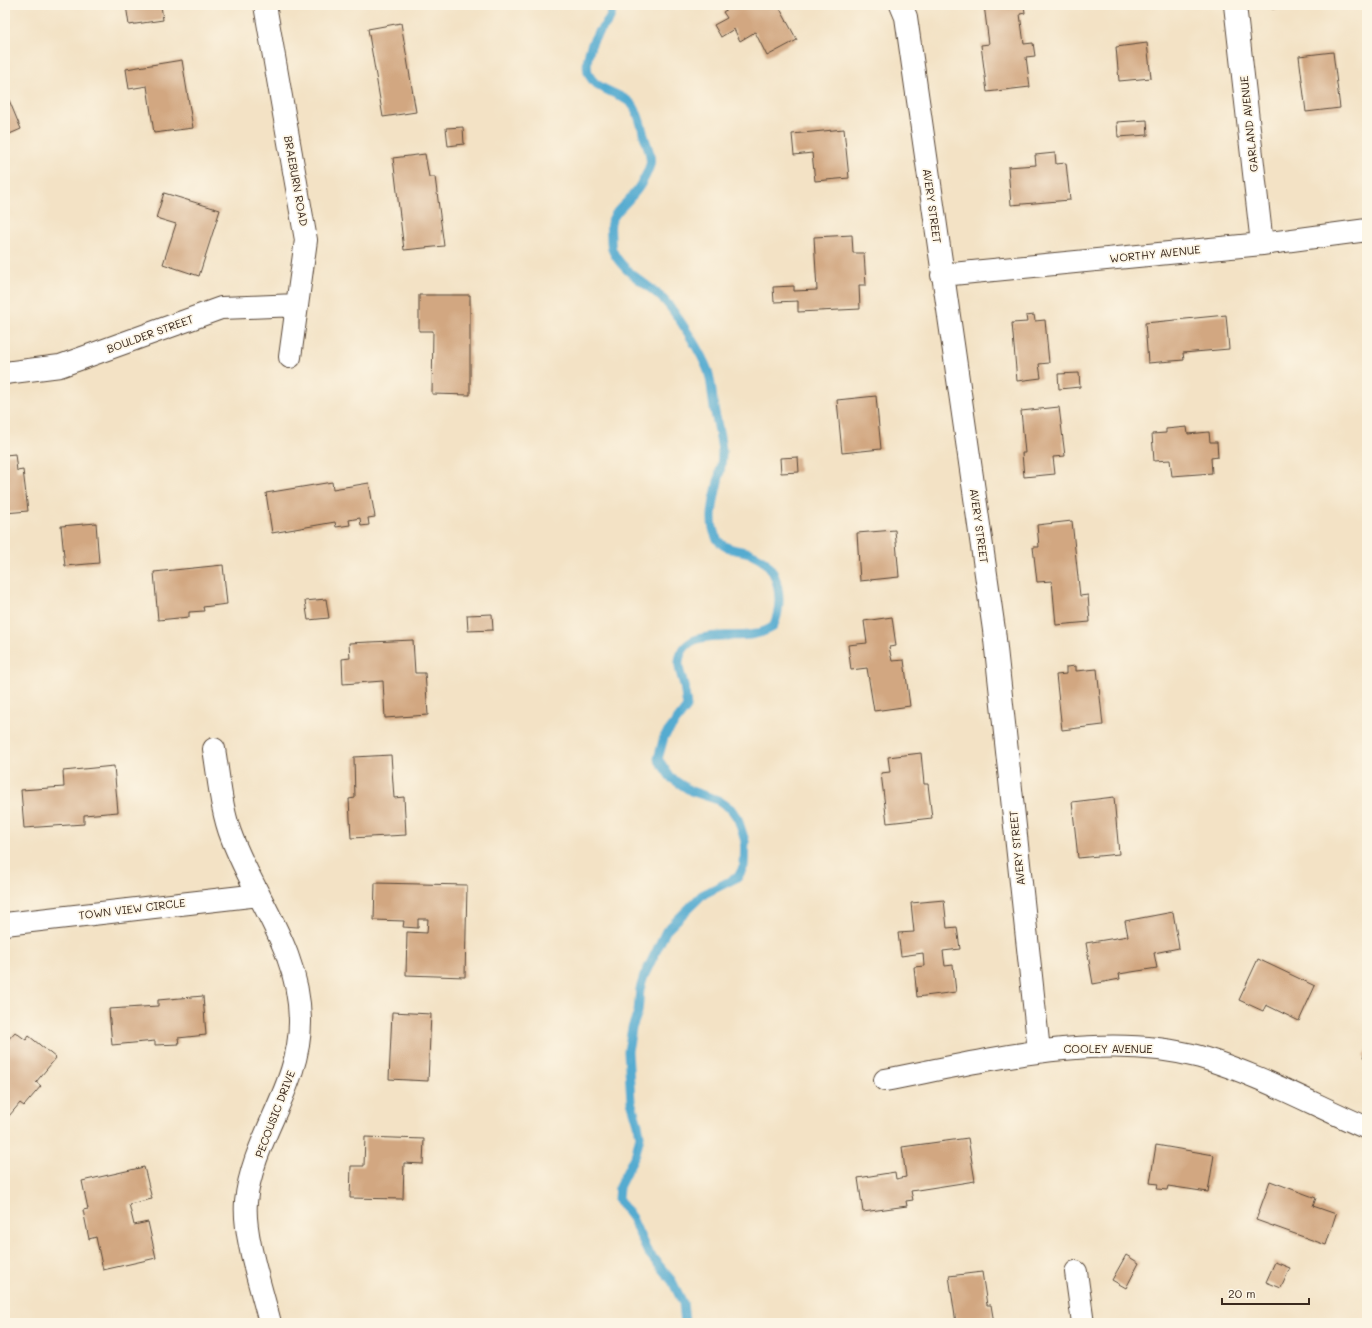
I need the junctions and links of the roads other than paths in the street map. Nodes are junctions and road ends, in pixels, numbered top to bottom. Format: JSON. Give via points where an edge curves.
{"nodes":[{"id":1,"x":265,"y":5,"type":"edge"},
{"id":2,"x":900,"y":5,"type":"edge"},
{"id":3,"x":1236,"y":5,"type":"edge"},
{"id":4,"x":1367,"y":230,"type":"edge"},
{"id":5,"x":1262,"y":244,"type":"junction"},
{"id":6,"x":942,"y":275,"type":"junction"},
{"id":7,"x":297,"y":305,"type":"junction"},
{"id":8,"x":290,"y":357,"type":"dead end"},
{"id":9,"x":5,"y":373,"type":"edge"},
{"id":10,"x":214,"y":749,"type":"dead end"},
{"id":11,"x":259,"y":895,"type":"junction"},
{"id":12,"x":5,"y":924,"type":"edge"},
{"id":13,"x":1039,"y":1051,"type":"junction"},
{"id":14,"x":885,"y":1080,"type":"dead end"},
{"id":15,"x":1367,"y":1128,"type":"edge"},
{"id":16,"x":1076,"y":1272,"type":"dead end"},
{"id":17,"x":270,"y":1323,"type":"edge"},
{"id":18,"x":1083,"y":1323,"type":"edge"}],
"edges":[{"from":1,"to":7,"type":"street","name":"BRAEBURN ROAD","via":[[306,240]]},
{"from":2,"to":6,"type":"street","name":"AVERY STREET","via":[[906,17]]},
{"from":3,"to":5,"type":"street","name":"GARLAND AVENUE"},
{"from":4,"to":5,"type":"street","name":"WORTHY AVENUE"},
{"from":5,"to":6,"type":"street","name":"WORTHY AVENUE"},
{"from":6,"to":13,"type":"street","name":"AVERY STREET","via":[[994,630]]},
{"from":7,"to":8,"type":"street","name":"BRAEBURN ROAD"},
{"from":7,"to":9,"type":"street","name":"BOULDER STREET","via":[[221,308],[60,366]]},
{"from":10,"to":11,"type":"street","name":"PECOUSIC DRIVE","via":[[227,821],[245,869]]},
{"from":11,"to":12,"type":"street","name":"TOWN VIEW CIRCLE"},
{"from":11,"to":17,"type":"street","name":"PECOUSIC DRIVE","via":[[272,918],[289,959],[297,987],[300,1019],[295,1061],[262,1141],[246,1203],[254,1259]]},
{"from":13,"to":14,"type":"street","name":"COOLEY AVENUE"},
{"from":13,"to":15,"type":"street","name":"COOLEY AVENUE","via":[[1135,1048],[1199,1057],[1249,1075]]},
{"from":16,"to":18,"type":"street"}]}
